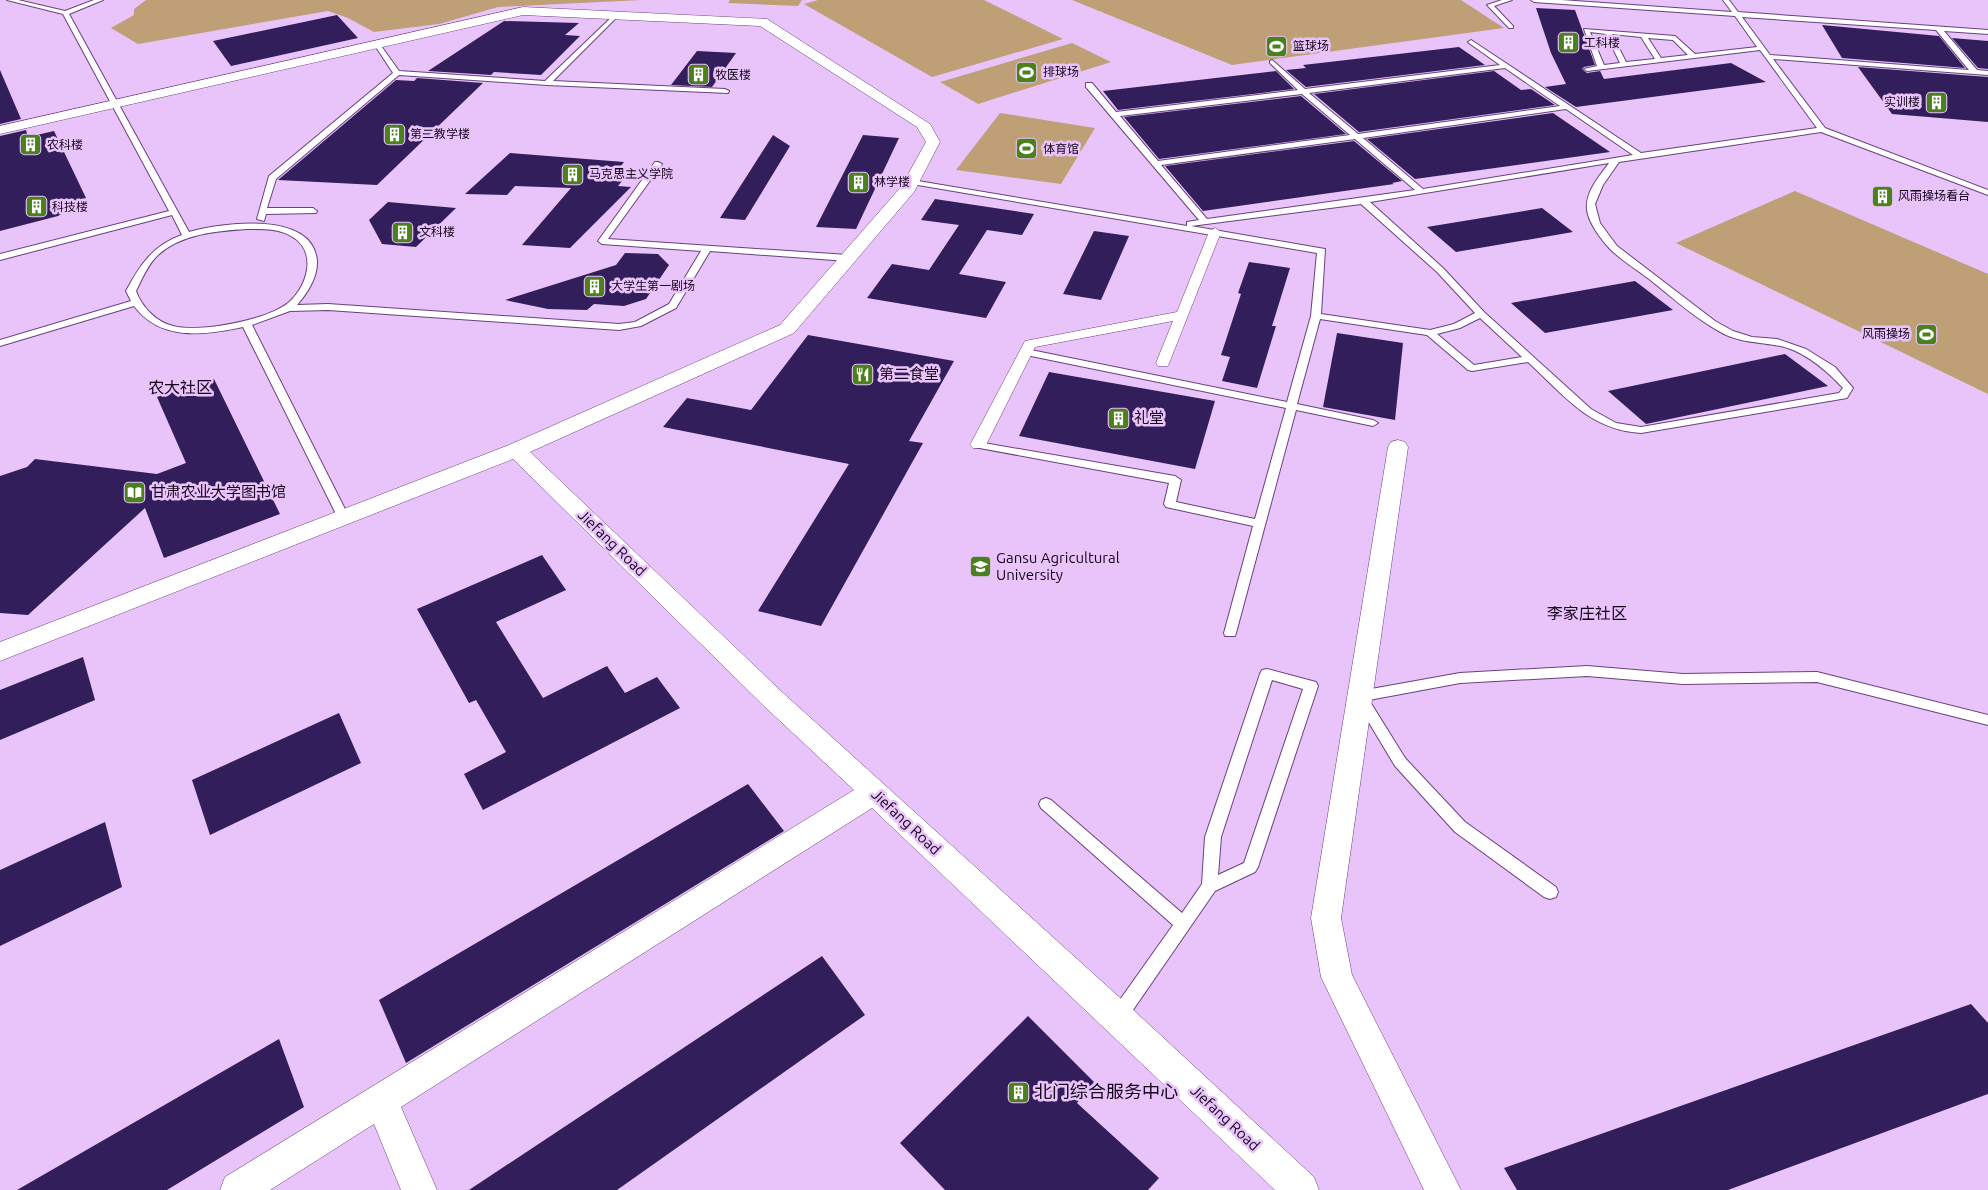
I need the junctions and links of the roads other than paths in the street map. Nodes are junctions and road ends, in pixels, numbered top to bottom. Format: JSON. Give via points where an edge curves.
{"nodes":[{"id":1,"x":10,"y":0,"type":"edge"},
{"id":2,"x":100,"y":0,"type":"edge"},
{"id":3,"x":1509,"y":0,"type":"edge"},
{"id":4,"x":1534,"y":0,"type":"edge"},
{"id":5,"x":1726,"y":0,"type":"edge"},
{"id":6,"x":65,"y":13,"type":"junction"},
{"id":7,"x":1736,"y":13,"type":"junction"},
{"id":8,"x":617,"y":14,"type":"junction"},
{"id":9,"x":1511,"y":27,"type":"dead end"},
{"id":10,"x":1937,"y":27,"type":"junction"},
{"id":11,"x":1608,"y":32,"type":"junction"},
{"id":12,"x":1988,"y":32,"type":"edge"},
{"id":13,"x":1643,"y":35,"type":"junction"},
{"id":14,"x":1471,"y":42,"type":"dead end"},
{"id":15,"x":377,"y":44,"type":"junction"},
{"id":16,"x":1762,"y":48,"type":"junction"},
{"id":17,"x":1694,"y":57,"type":"junction"},
{"id":18,"x":1768,"y":57,"type":"junction"},
{"id":19,"x":1660,"y":60,"type":"junction"},
{"id":20,"x":1272,"y":62,"type":"dead end"},
{"id":21,"x":1624,"y":64,"type":"junction"},
{"id":22,"x":1505,"y":66,"type":"junction"},
{"id":23,"x":1601,"y":67,"type":"junction"},
{"id":24,"x":1587,"y":68,"type":"dead end"},
{"id":25,"x":1974,"y":71,"type":"junction"},
{"id":26,"x":397,"y":73,"type":"junction"},
{"id":27,"x":1988,"y":73,"type":"edge"},
{"id":28,"x":547,"y":83,"type":"junction"},
{"id":29,"x":1089,"y":85,"type":"dead end"},
{"id":30,"x":725,"y":91,"type":"dead end"},
{"id":31,"x":1303,"y":91,"type":"junction"},
{"id":32,"x":115,"y":104,"type":"junction"},
{"id":33,"x":1566,"y":107,"type":"junction"},
{"id":34,"x":1113,"y":115,"type":"junction"},
{"id":35,"x":0,"y":130,"type":"edge"},
{"id":36,"x":1822,"y":130,"type":"junction"},
{"id":37,"x":1357,"y":136,"type":"junction"},
{"id":38,"x":1640,"y":156,"type":"junction"},
{"id":39,"x":1616,"y":160,"type":"junction"},
{"id":40,"x":658,"y":164,"type":"dead end"},
{"id":41,"x":1155,"y":164,"type":"junction"},
{"id":42,"x":912,"y":182,"type":"junction"},
{"id":43,"x":1421,"y":191,"type":"junction"},
{"id":44,"x":1988,"y":193,"type":"edge"},
{"id":45,"x":1363,"y":201,"type":"junction"},
{"id":46,"x":262,"y":210,"type":"junction"},
{"id":47,"x":313,"y":211,"type":"dead end"},
{"id":48,"x":175,"y":212,"type":"junction"},
{"id":49,"x":1205,"y":222,"type":"junction"},
{"id":50,"x":259,"y":226,"type":"junction"},
{"id":51,"x":1175,"y":226,"type":"junction"},
{"id":52,"x":1216,"y":232,"type":"junction"},
{"id":53,"x":187,"y":236,"type":"junction"},
{"id":54,"x":706,"y":250,"type":"junction"},
{"id":55,"x":0,"y":257,"type":"edge"},
{"id":56,"x":848,"y":258,"type":"junction"},
{"id":57,"x":135,"y":303,"type":"junction"},
{"id":58,"x":288,"y":308,"type":"junction"},
{"id":59,"x":1481,"y":314,"type":"junction"},
{"id":60,"x":1182,"y":315,"type":"junction"},
{"id":61,"x":1316,"y":316,"type":"junction"},
{"id":62,"x":247,"y":324,"type":"junction"},
{"id":63,"x":1430,"y":333,"type":"junction"},
{"id":64,"x":0,"y":343,"type":"edge"},
{"id":65,"x":1026,"y":352,"type":"junction"},
{"id":66,"x":1530,"y":359,"type":"junction"},
{"id":67,"x":1163,"y":363,"type":"dead end"},
{"id":68,"x":1291,"y":408,"type":"junction"},
{"id":69,"x":1373,"y":423,"type":"dead end"},
{"id":70,"x":978,"y":445,"type":"joint"},
{"id":71,"x":1398,"y":447,"type":"dead end"},
{"id":72,"x":516,"y":450,"type":"junction"},
{"id":73,"x":343,"y":517,"type":"junction"},
{"id":74,"x":1260,"y":524,"type":"junction"},
{"id":75,"x":1230,"y":633,"type":"dead end"},
{"id":76,"x":0,"y":652,"type":"edge"},
{"id":77,"x":1360,"y":696,"type":"junction"},
{"id":78,"x":1988,"y":720,"type":"edge"},
{"id":79,"x":874,"y":792,"type":"junction"},
{"id":80,"x":1046,"y":804,"type":"dead end"},
{"id":81,"x":1210,"y":886,"type":"junction"},
{"id":82,"x":1550,"y":892,"type":"dead end"},
{"id":83,"x":1183,"y":924,"type":"junction"},
{"id":84,"x":1118,"y":1017,"type":"junction"},
{"id":85,"x":382,"y":1101,"type":"junction"},
{"id":86,"x":238,"y":1190,"type":"edge"},
{"id":87,"x":419,"y":1190,"type":"edge"},
{"id":88,"x":1301,"y":1190,"type":"edge"},
{"id":89,"x":1443,"y":1190,"type":"edge"}],
"edges":[{"from":1,"to":6,"type":"lane"},
{"from":2,"to":6,"type":"lane"},
{"from":3,"to":9,"type":"lane","via":[[1490,5]]},
{"from":4,"to":7,"type":"lane"},
{"from":5,"to":7,"type":"lane"},
{"from":6,"to":32,"type":"lane"},
{"from":7,"to":10,"type":"lane"},
{"from":7,"to":16,"type":"lane"},
{"from":8,"to":15,"type":"street","via":[[523,11]]},
{"from":8,"to":28,"type":"lane"},
{"from":8,"to":42,"type":"street","via":[[763,22],[923,124],[933,142]]},
{"from":10,"to":12,"type":"lane"},
{"from":10,"to":25,"type":"lane"},
{"from":11,"to":13,"type":"lane"},
{"from":11,"to":21,"type":"lane"},
{"from":11,"to":23,"type":"lane","via":[[1586,30]]},
{"from":13,"to":17,"type":"lane","via":[[1675,38]]},
{"from":13,"to":19,"type":"lane"},
{"from":14,"to":22,"type":"lane"},
{"from":15,"to":26,"type":"lane"},
{"from":15,"to":32,"type":"street"},
{"from":16,"to":17,"type":"lane"},
{"from":16,"to":18,"type":"lane"},
{"from":17,"to":19,"type":"lane"},
{"from":18,"to":25,"type":"lane"},
{"from":18,"to":36,"type":"lane"},
{"from":19,"to":21,"type":"lane"},
{"from":20,"to":31,"type":"lane"},
{"from":21,"to":23,"type":"lane"},
{"from":22,"to":31,"type":"lane"},
{"from":22,"to":33,"type":"lane"},
{"from":23,"to":24,"type":"lane"},
{"from":25,"to":27,"type":"lane"},
{"from":26,"to":28,"type":"lane"},
{"from":26,"to":46,"type":"lane","via":[[272,178]]},
{"from":28,"to":30,"type":"lane"},
{"from":29,"to":34,"type":"lane"},
{"from":31,"to":34,"type":"lane"},
{"from":31,"to":37,"type":"lane"},
{"from":32,"to":35,"type":"street"},
{"from":32,"to":48,"type":"lane"},
{"from":33,"to":37,"type":"lane"},
{"from":33,"to":38,"type":"lane"},
{"from":34,"to":41,"type":"lane"},
{"from":36,"to":38,"type":"lane"},
{"from":36,"to":44,"type":"lane"},
{"from":37,"to":41,"type":"lane"},
{"from":37,"to":43,"type":"lane"},
{"from":38,"to":39,"type":"lane"},
{"from":39,"to":43,"type":"lane"},
{"from":39,"to":66,"type":"lane","via":[[1599,183],[1590,203],[1592,216],[1614,248],[1712,323],[1751,340],[1777,342],[1802,351],[1831,368],[1848,388],[1843,396],[1641,430],[1619,429],[1586,411]]},
{"from":40,"to":54,"type":"lane","via":[[602,241]]},
{"from":41,"to":49,"type":"lane"},
{"from":42,"to":51,"type":"lane"},
{"from":42,"to":56,"type":"street"},
{"from":43,"to":45,"type":"lane"},
{"from":45,"to":49,"type":"lane"},
{"from":45,"to":59,"type":"lane","via":[[1440,270]]},
{"from":46,"to":47,"type":"lane"},
{"from":46,"to":50,"type":"lane"},
{"from":48,"to":53,"type":"lane"},
{"from":48,"to":55,"type":"lane"},
{"from":49,"to":51,"type":"lane"},
{"from":50,"to":53,"type":"lane","via":[[215,228]]},
{"from":50,"to":58,"type":"lane","via":[[285,230],[300,237],[312,257],[310,278]]},
{"from":51,"to":52,"type":"lane"},
{"from":52,"to":60,"type":"street"},
{"from":52,"to":61,"type":"lane","via":[[1322,251]]},
{"from":53,"to":57,"type":"lane","via":[[158,250],[131,291]]},
{"from":54,"to":56,"type":"lane"},
{"from":54,"to":58,"type":"lane","via":[[673,306],[638,324],[619,327],[328,307]]},
{"from":56,"to":72,"type":"street","via":[[787,329]]},
{"from":57,"to":62,"type":"lane","via":[[147,317],[171,329]]},
{"from":57,"to":64,"type":"lane"},
{"from":58,"to":62,"type":"lane"},
{"from":59,"to":63,"type":"lane","via":[[1457,326]]},
{"from":59,"to":66,"type":"lane"},
{"from":60,"to":65,"type":"street","via":[[1030,344]]},
{"from":60,"to":67,"type":"street"},
{"from":61,"to":63,"type":"lane"},
{"from":61,"to":68,"type":"lane"},
{"from":62,"to":73,"type":"lane"},
{"from":63,"to":66,"type":"lane","via":[[1472,368]]},
{"from":65,"to":68,"type":"lane"},
{"from":65,"to":70,"type":"street"},
{"from":68,"to":69,"type":"lane"},
{"from":68,"to":74,"type":"lane"},
{"from":70,"to":74,"type":"lane","via":[[1175,480],[1170,504]]},
{"from":71,"to":77,"type":"street"},
{"from":72,"to":73,"type":"street"},
{"from":72,"to":79,"type":"street","name":"Jiefang Road","via":[[773,699]]},
{"from":73,"to":76,"type":"street"},
{"from":74,"to":75,"type":"lane"},
{"from":77,"to":78,"type":"lane","via":[[1460,678],[1587,671],[1683,679],[1817,677]]},
{"from":77,"to":82,"type":"lane","via":[[1400,762],[1460,827]]},
{"from":77,"to":89,"type":"street","via":[[1326,918],[1337,977]]},
{"from":79,"to":84,"type":"street","name":"Jiefang Road"},
{"from":79,"to":85,"type":"street"},
{"from":80,"to":83,"type":"lane"},
{"from":81,"to":81,"type":"lane","via":[[1213,838],[1267,674],[1311,686],[1250,867]]},
{"from":81,"to":83,"type":"lane"},
{"from":83,"to":84,"type":"lane"},
{"from":84,"to":88,"type":"street","name":"Jiefang Road"},
{"from":85,"to":86,"type":"street"},
{"from":85,"to":87,"type":"street"}]}
